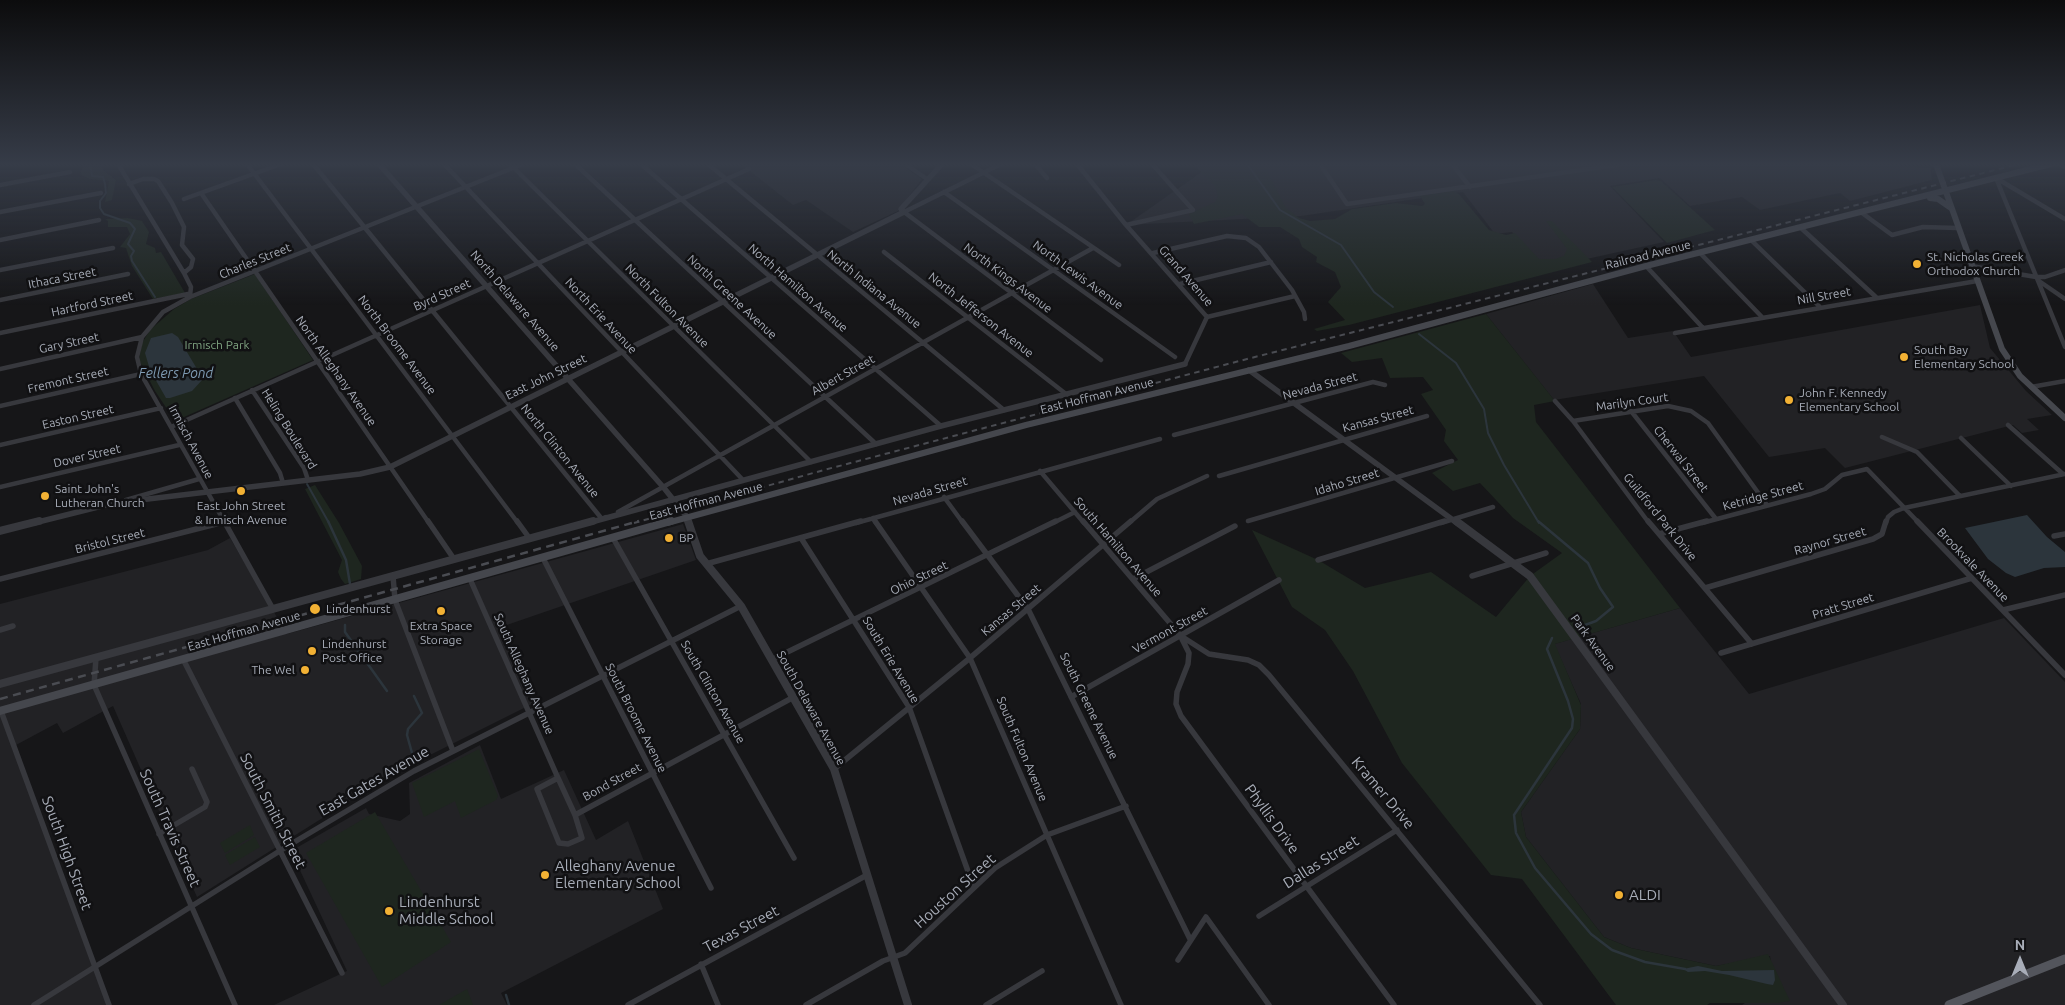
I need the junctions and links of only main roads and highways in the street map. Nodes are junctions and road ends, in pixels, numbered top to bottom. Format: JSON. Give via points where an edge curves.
{"nodes":[{"id":1,"x":1870,"y":211,"type":"edge"},
{"id":2,"x":1952,"y":211,"type":"edge"},
{"id":3,"x":1422,"y":327,"type":"joint"},
{"id":4,"x":2065,"y":418,"type":"edge"},
{"id":5,"x":0,"y":711,"type":"edge"},
{"id":6,"x":2065,"y":959,"type":"edge"},
{"id":7,"x":1949,"y":1005,"type":"edge"}],
"edges":[{"from":1,"to":3,"type":"main road","name":"Railroad Avenue","via":[[1646,266]]},
{"from":2,"to":4,"type":"main road","via":[[2002,349],[2020,376]]},
{"from":3,"to":5,"type":"main road","name":"East Hoffman Avenue","via":[[1016,428],[687,517]]},
{"from":6,"to":7,"type":"main road"}]}
